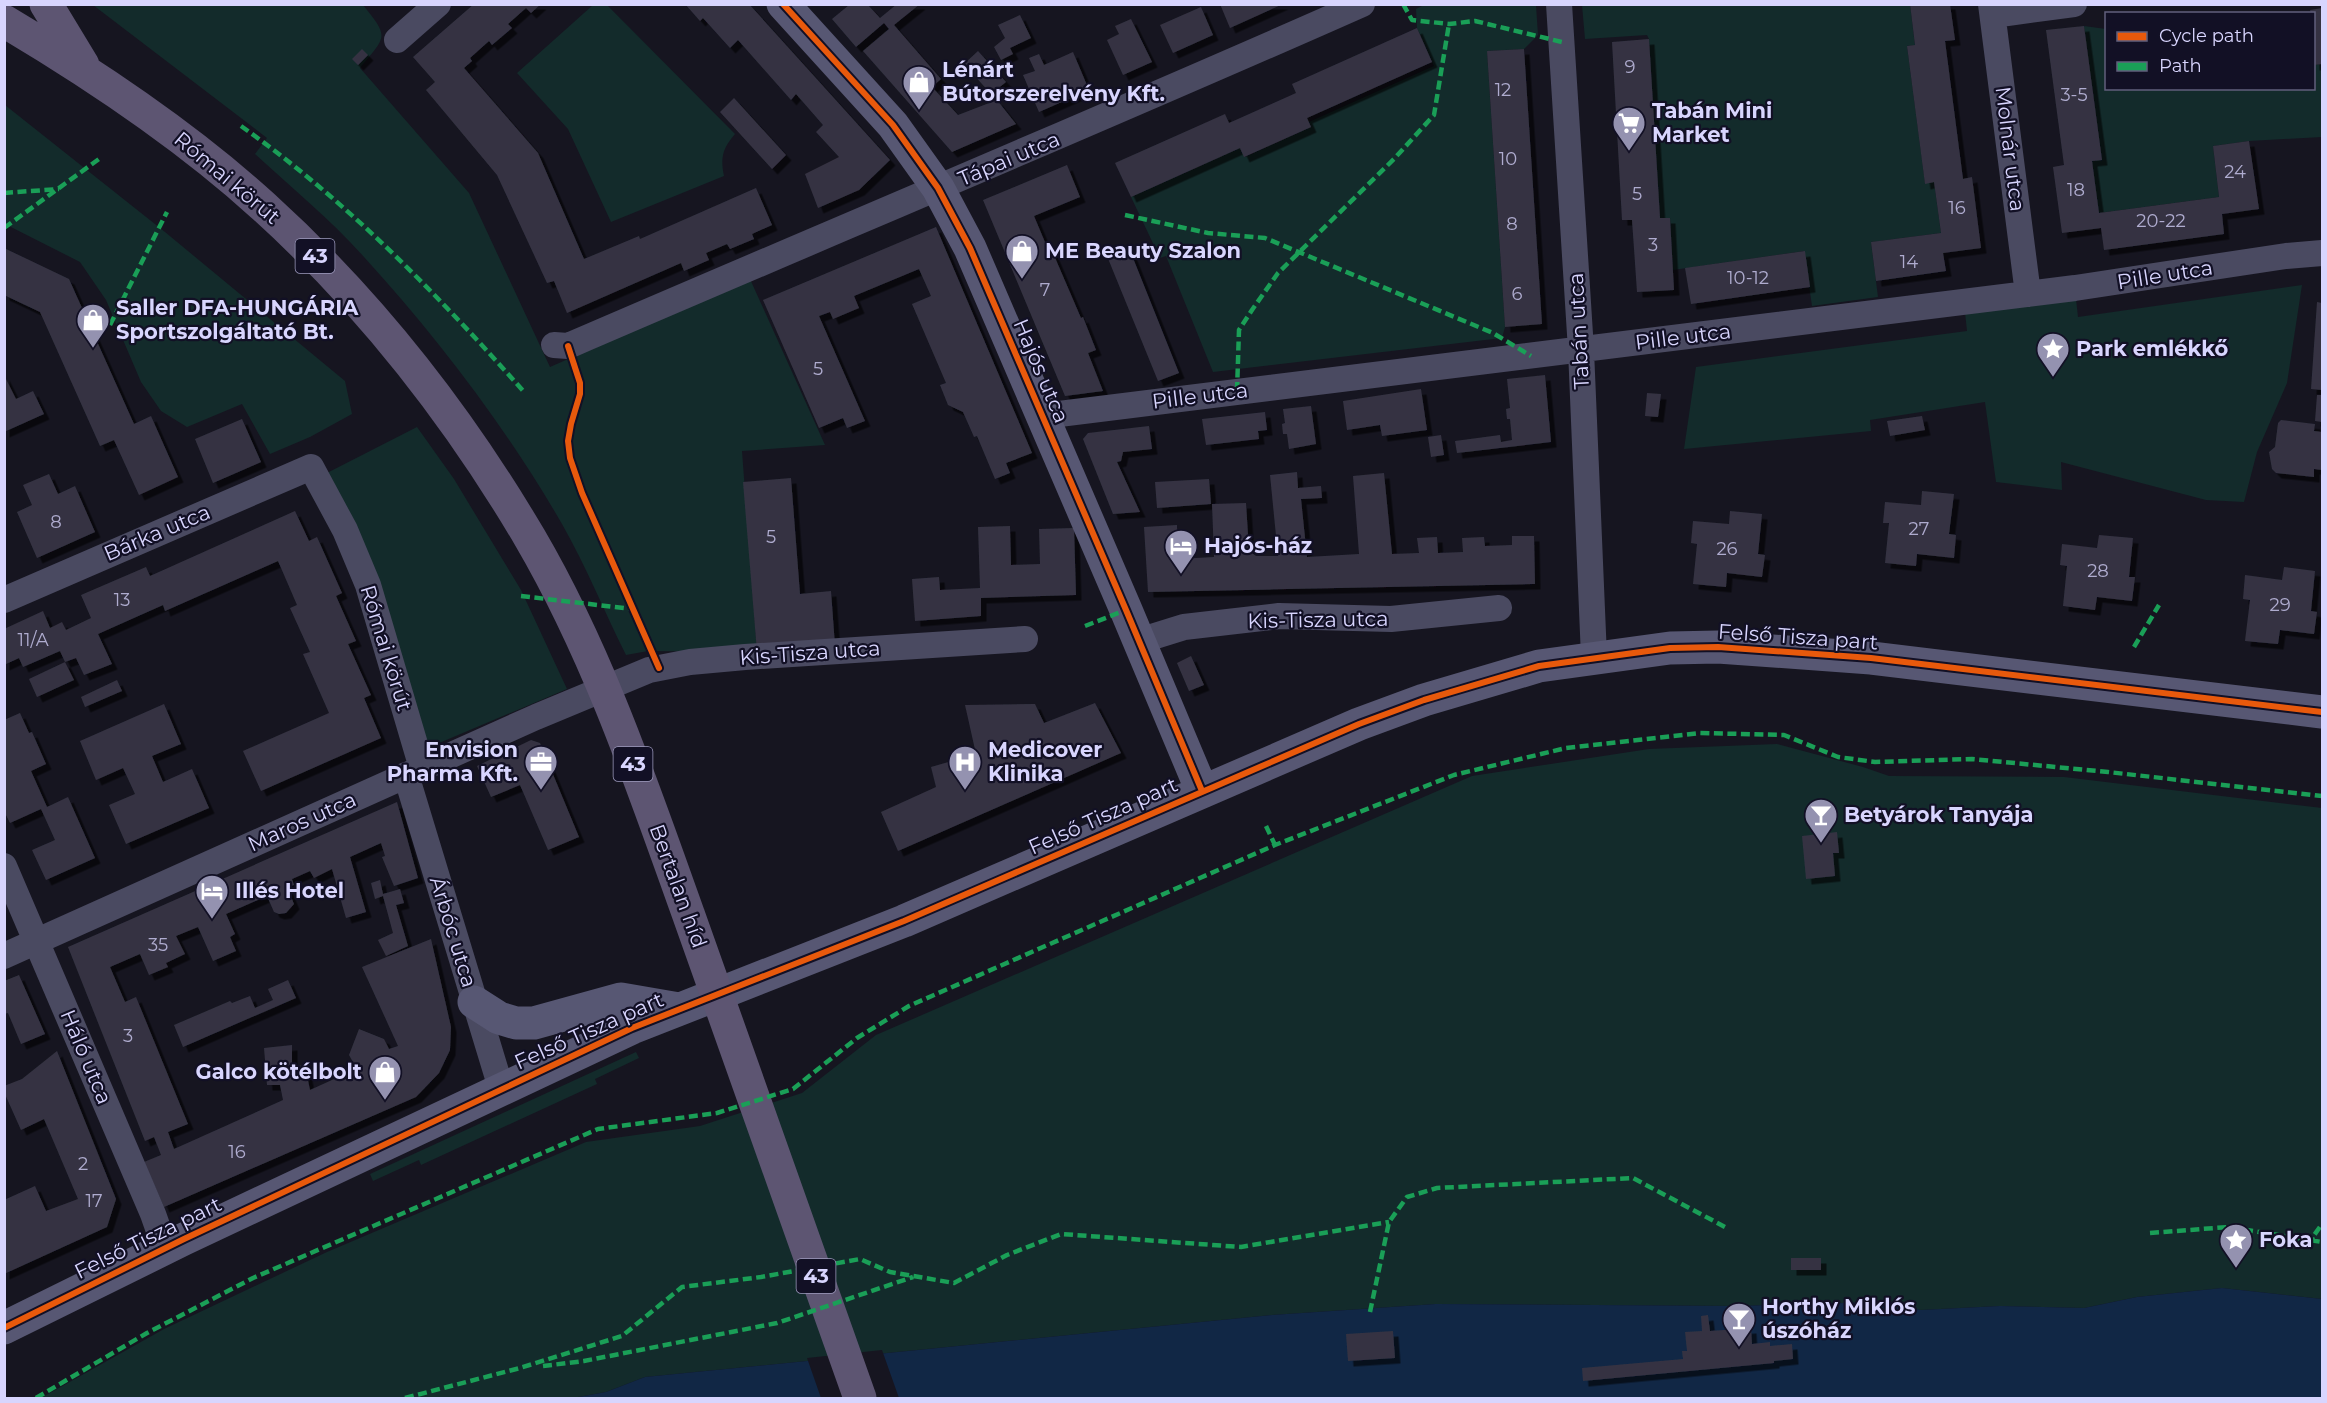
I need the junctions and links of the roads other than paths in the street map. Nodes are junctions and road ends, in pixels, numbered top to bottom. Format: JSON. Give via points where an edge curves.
{"nodes":[{"id":1,"x":46,"y":4,"type":"edge"},
{"id":2,"x":438,"y":4,"type":"edge"},
{"id":3,"x":1362,"y":4,"type":"edge"},
{"id":4,"x":1559,"y":4,"type":"edge"},
{"id":5,"x":2074,"y":4,"type":"edge"},
{"id":6,"x":790,"y":7,"type":"edge"},
{"id":7,"x":1992,"y":10,"type":"edge"},
{"id":8,"x":4,"y":21,"type":"edge"},
{"id":9,"x":4,"y":36,"type":"edge"},
{"id":10,"x":397,"y":40,"type":"dead end"},
{"id":11,"x":37,"y":41,"type":"junction"},
{"id":12,"x":89,"y":74,"type":"junction"},
{"id":13,"x":938,"y":188,"type":"junction"},
{"id":14,"x":2322,"y":253,"type":"edge"},
{"id":15,"x":2028,"y":294,"type":"junction"},
{"id":16,"x":554,"y":345,"type":"dead end"},
{"id":17,"x":1581,"y":350,"type":"junction"},
{"id":18,"x":439,"y":401,"type":"joint"},
{"id":19,"x":1042,"y":416,"type":"junction"},
{"id":20,"x":311,"y":467,"type":"joint"},
{"id":21,"x":4,"y":600,"type":"edge"},
{"id":22,"x":1499,"y":608,"type":"dead end"},
{"id":23,"x":1025,"y":639,"type":"dead end"},
{"id":24,"x":1139,"y":641,"type":"junction"},
{"id":25,"x":1594,"y":657,"type":"junction"},
{"id":26,"x":600,"y":690,"type":"joint"},
{"id":27,"x":2322,"y":712,"type":"edge"},
{"id":28,"x":414,"y":771,"type":"junction"},
{"id":29,"x":1202,"y":791,"type":"junction"},
{"id":30,"x":4,"y":866,"type":"edge"},
{"id":31,"x":37,"y":942,"type":"junction"},
{"id":32,"x":4,"y":956,"type":"edge"},
{"id":33,"x":474,"y":1002,"type":"junction"},
{"id":34,"x":681,"y":1009,"type":"junction"},
{"id":35,"x":501,"y":1088,"type":"junction"},
{"id":36,"x":165,"y":1248,"type":"junction"},
{"id":37,"x":4,"y":1328,"type":"edge"},
{"id":38,"x":860,"y":1398,"type":"edge"}],
"edges":[{"from":1,"to":12,"type":"main road"},
{"from":2,"to":10,"type":"street"},
{"from":3,"to":13,"type":"street","name":"Tápai utca"},
{"from":4,"to":17,"type":"street","name":"Tabán utca"},
{"from":5,"to":7,"type":"street"},
{"from":6,"to":13,"type":"main road","name":"Hajós utca","via":[[893,124]]},
{"from":7,"to":15,"type":"street","name":"Molnár utca"},
{"from":8,"to":11,"type":"main road","name":"Római körút","number":"43"},
{"from":9,"to":11,"type":"main road"},
{"from":11,"to":12,"type":"main road","name":"Római körút","number":"43"},
{"from":12,"to":18,"type":"main road","name":"Római körút","number":"43","via":[[171,131],[262,204],[346,287]]},
{"from":13,"to":16,"type":"street","name":"Tápai utca","via":[[568,346]]},
{"from":13,"to":19,"type":"main road","name":"Hajós utca","via":[[970,248]]},
{"from":14,"to":15,"type":"street","name":"Pille utca"},
{"from":15,"to":17,"type":"street","name":"Pille utca"},
{"from":17,"to":19,"type":"street","name":"Pille utca"},
{"from":17,"to":25,"type":"street","name":"Tabán utca"},
{"from":18,"to":38,"type":"main road","name":"Bertalan híd","number":"43","via":[[532,542],[612,706]]},
{"from":19,"to":24,"type":"main road","name":"Hajós utca"},
{"from":20,"to":21,"type":"street","name":"Bárka utca"},
{"from":20,"to":28,"type":"street","name":"Római körút","via":[[345,530],[368,585]]},
{"from":22,"to":24,"type":"street","name":"Kis-Tisza utca","via":[[1391,619],[1279,616],[1184,627]]},
{"from":23,"to":26,"type":"street","name":"Kis-Tisza utca","via":[[690,662],[649,670]]},
{"from":24,"to":29,"type":"main road","name":"Hajós utca"},
{"from":25,"to":27,"type":"main road","name":"Felső Tisza part","via":[[1718,647],[1804,652]]},
{"from":25,"to":29,"type":"main road","name":"Felső Tisza part","via":[[1539,666],[1424,700]]},
{"from":26,"to":28,"type":"street","name":"Maros utca"},
{"from":28,"to":31,"type":"street","name":"Maros utca"},
{"from":28,"to":33,"type":"street","name":"Árbóc utca"},
{"from":29,"to":34,"type":"main road","name":"Felső Tisza part","via":[[904,921]]},
{"from":30,"to":31,"type":"street","name":"Háló utca"},
{"from":31,"to":32,"type":"street","name":"Maros utca"},
{"from":31,"to":36,"type":"street","name":"Háló utca"},
{"from":33,"to":34,"type":"main road","via":[[499,1018],[516,1023],[534,1023],[621,999]]},
{"from":33,"to":35,"type":"street","name":"Árbóc utca"},
{"from":34,"to":35,"type":"main road","name":"Felső Tisza part"},
{"from":35,"to":36,"type":"main road","name":"Felső Tisza part"},
{"from":36,"to":37,"type":"main road","name":"Felső Tisza part"}]}
